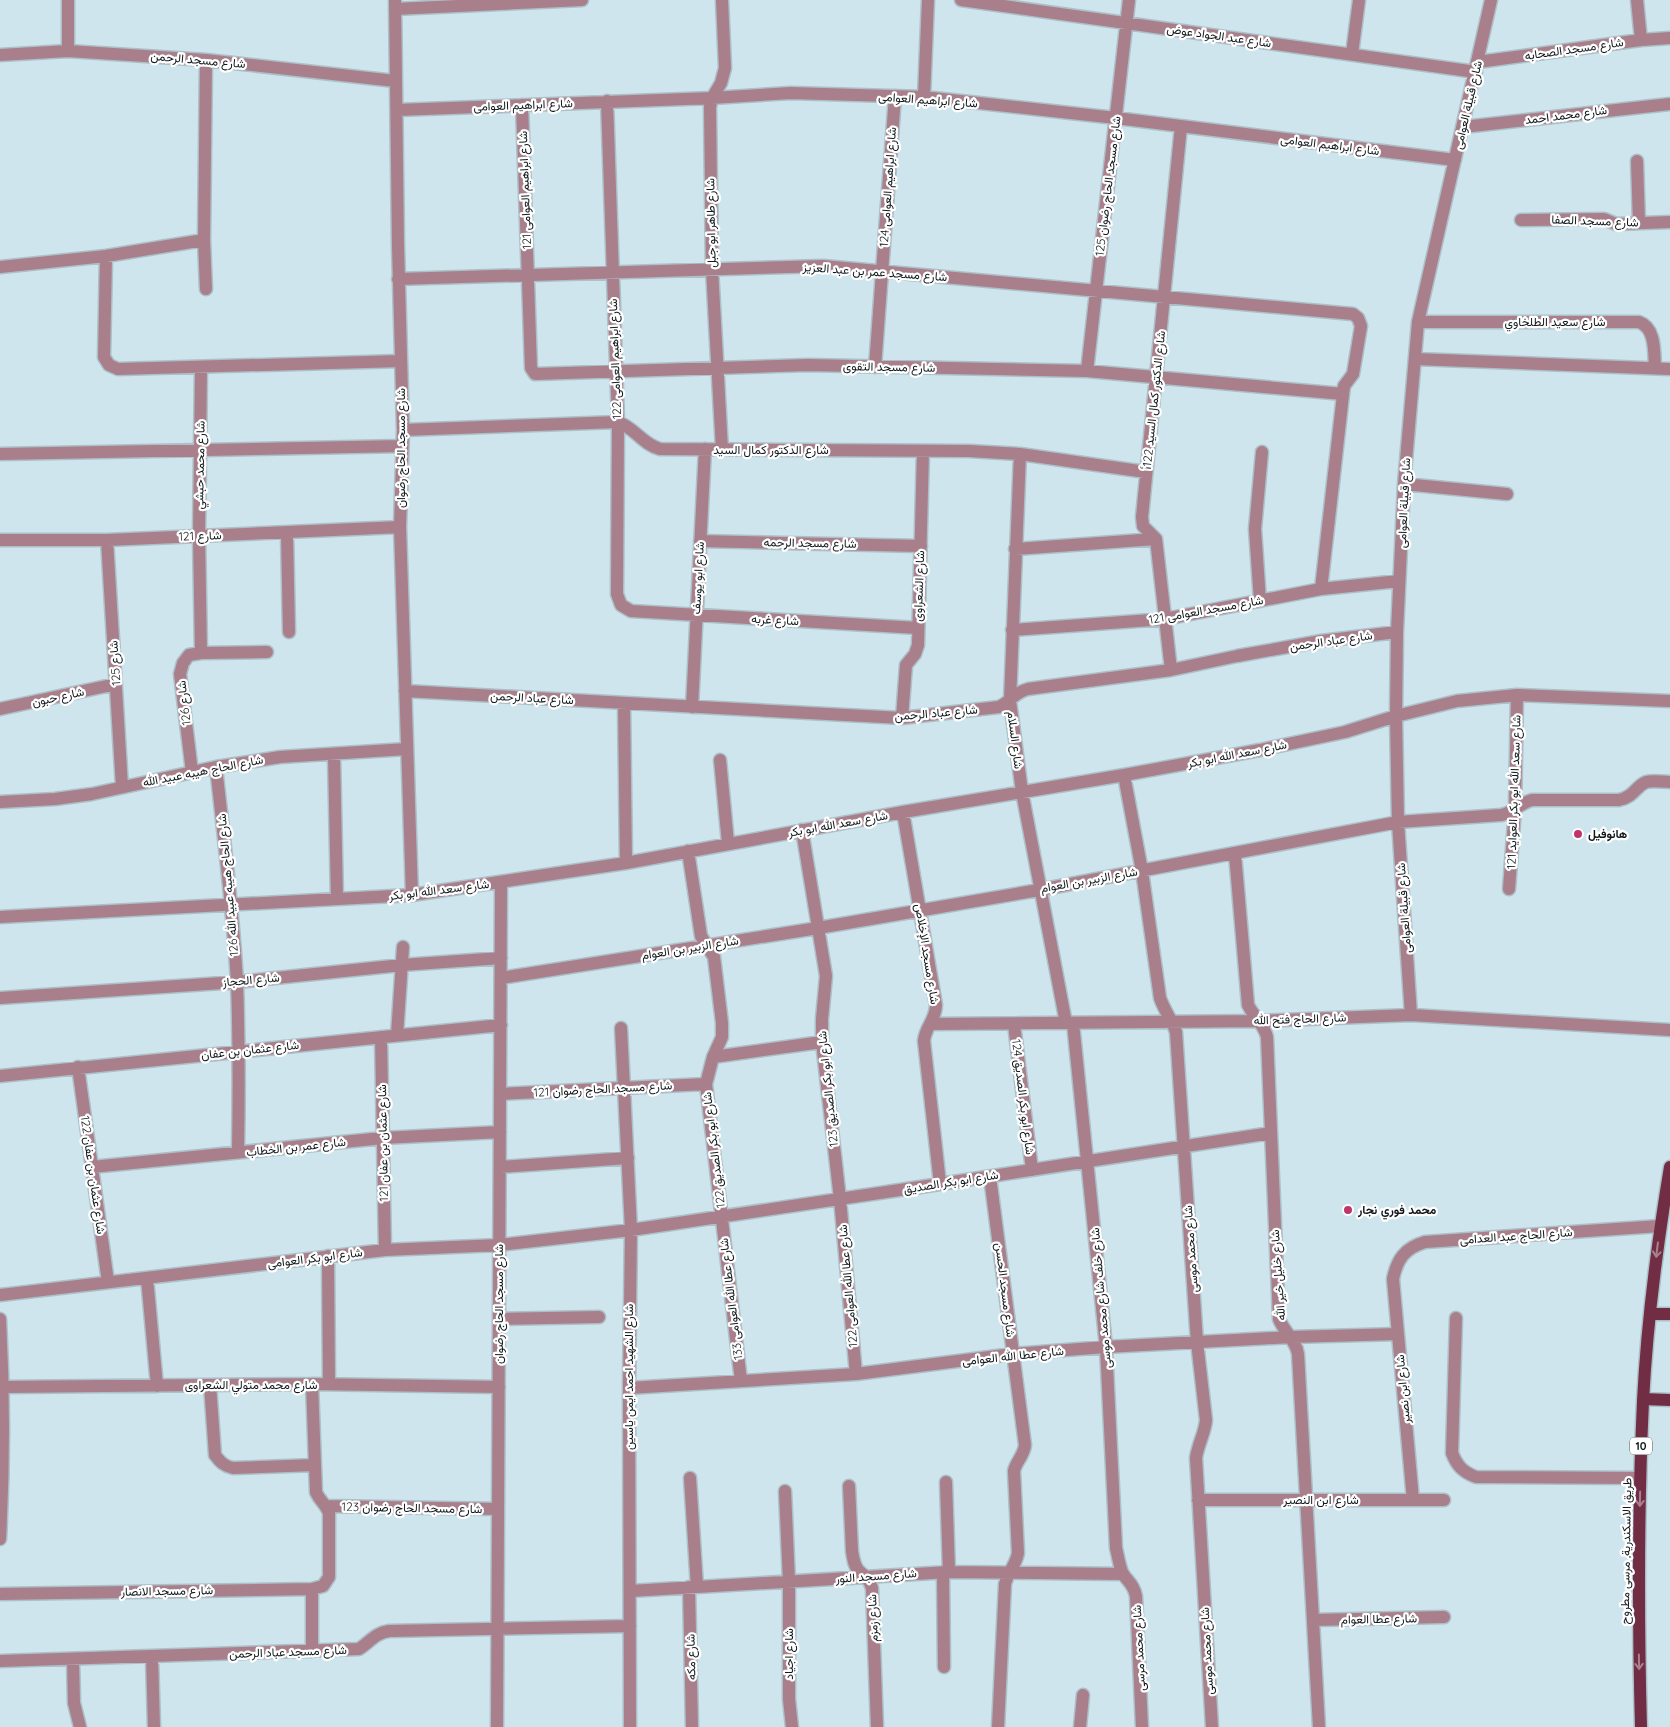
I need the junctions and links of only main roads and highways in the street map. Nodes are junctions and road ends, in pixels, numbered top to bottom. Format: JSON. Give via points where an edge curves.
{"nodes":[{"id":1,"x":1670,"y":1167,"type":"edge"},
{"id":2,"x":1650,"y":1314,"type":"junction"},
{"id":3,"x":1670,"y":1314,"type":"edge"},
{"id":4,"x":1643,"y":1400,"type":"junction"},
{"id":5,"x":1670,"y":1400,"type":"edge"},
{"id":6,"x":1641,"y":1727,"type":"edge"}],
"edges":[{"from":1,"to":2,"type":"main road","name":"طريق الاسكندرية, مرسى مطروح","number":"10","one_way":true},
{"from":2,"to":3,"type":"main road"},
{"from":2,"to":4,"type":"main road","name":"طريق الاسكندرية, مرسى مطروح","number":"10"},
{"from":4,"to":5,"type":"main road"},
{"from":4,"to":6,"type":"main road","name":"طريق الاسكندرية, مرسى مطروح","number":"10","one_way":true,"via":[[1638,1634]]}]}
